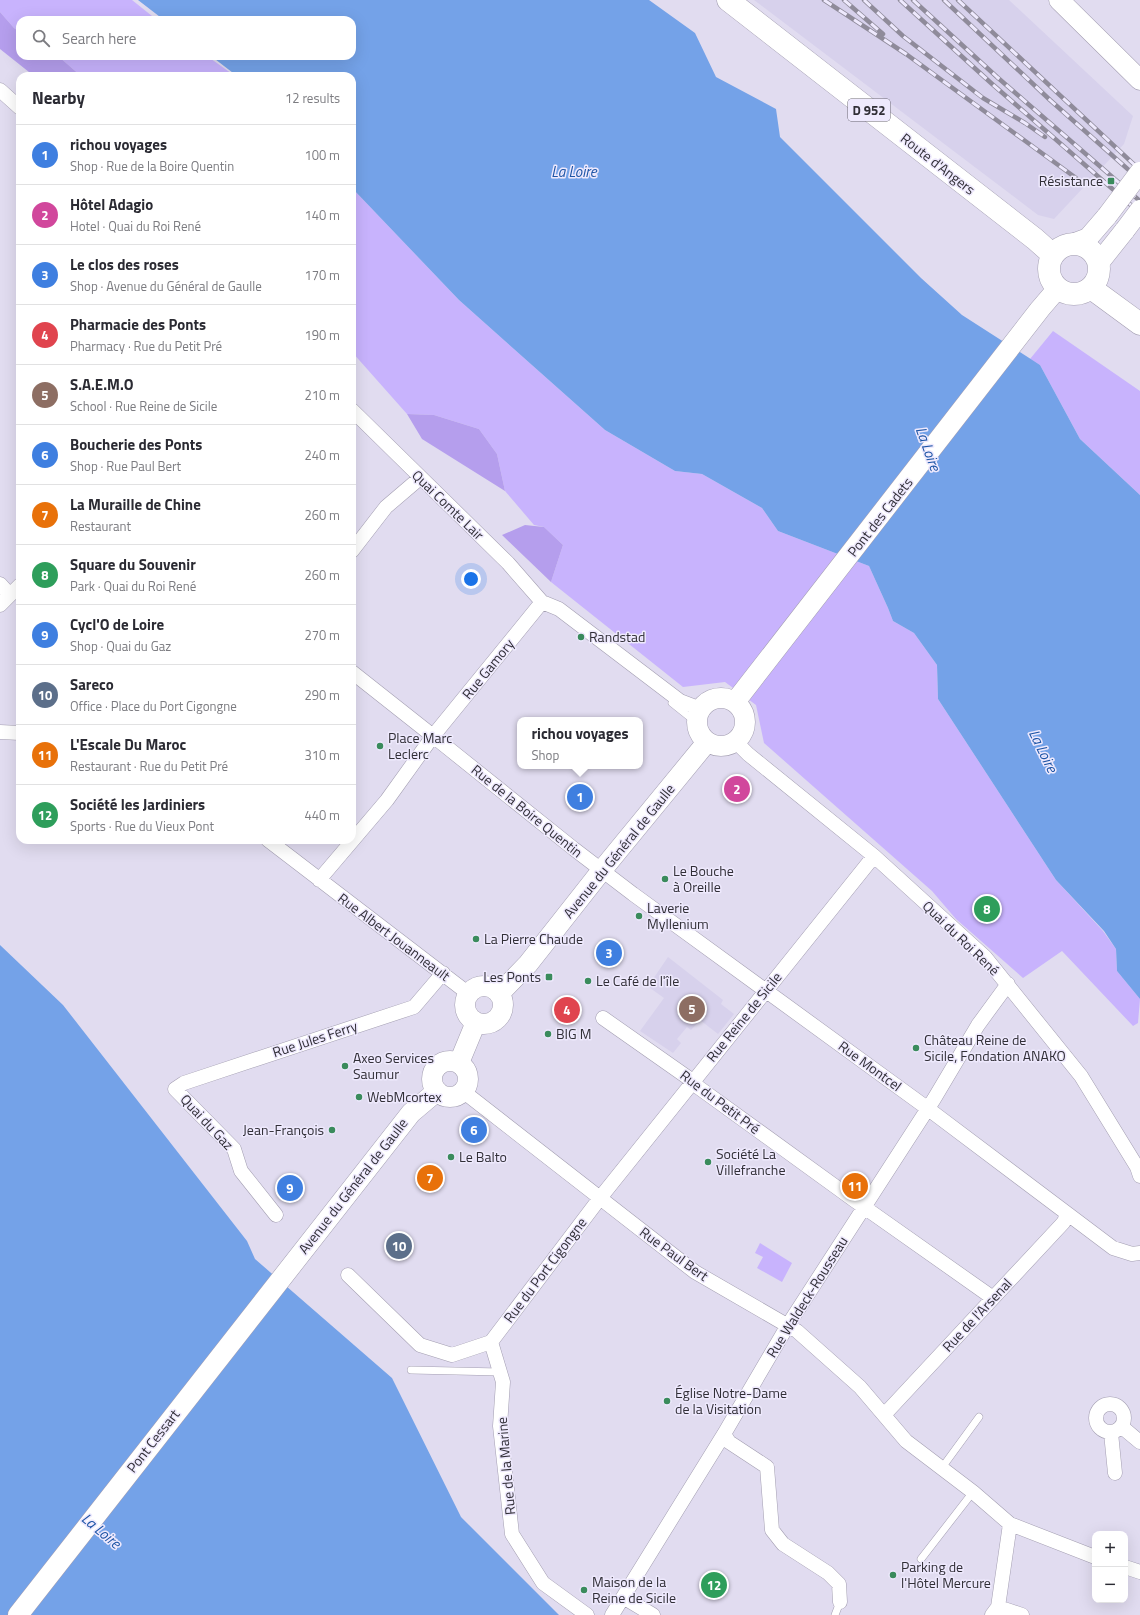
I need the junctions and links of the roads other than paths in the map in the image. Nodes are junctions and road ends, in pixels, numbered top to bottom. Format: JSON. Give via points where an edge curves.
{"nodes":[{"id":1,"x":728,"y":0,"type":"edge"},
{"id":2,"x":1059,"y":0,"type":"edge"},
{"id":3,"x":1140,"y":80,"type":"edge"},
{"id":4,"x":0,"y":90,"type":"edge"},
{"id":5,"x":16,"y":104,"type":"edge"},
{"id":6,"x":1140,"y":172,"type":"edge"},
{"id":7,"x":1140,"y":210,"type":"edge"},
{"id":8,"x":1063,"y":249,"type":"junction"},
{"id":9,"x":1098,"y":264,"type":"junction"},
{"id":10,"x":1058,"y":288,"type":"junction"},
{"id":11,"x":1091,"y":288,"type":"junction"},
{"id":12,"x":1140,"y":324,"type":"edge"},
{"id":13,"x":356,"y":414,"type":"edge"},
{"id":14,"x":420,"y":478,"type":"junction"},
{"id":15,"x":356,"y":546,"type":"edge"},
{"id":16,"x":0,"y":584,"type":"edge"},
{"id":17,"x":15,"y":590,"type":"edge"},
{"id":18,"x":542,"y":602,"type":"junction"},
{"id":19,"x":0,"y":605,"type":"edge"},
{"id":20,"x":356,"y":675,"type":"edge"},
{"id":21,"x":735,"y":702,"type":"junction"},
{"id":22,"x":699,"y":716,"type":"junction"},
{"id":23,"x":0,"y":732,"type":"edge"},
{"id":24,"x":16,"y":733,"type":"edge"},
{"id":25,"x":433,"y":736,"type":"junction"},
{"id":26,"x":707,"y":742,"type":"junction"},
{"id":27,"x":736,"y":742,"type":"junction"},
{"id":28,"x":356,"y":836,"type":"edge"},
{"id":29,"x":273,"y":844,"type":"edge"},
{"id":30,"x":350,"y":844,"type":"edge"},
{"id":31,"x":874,"y":856,"type":"junction"},
{"id":32,"x":602,"y":870,"type":"junction"},
{"id":33,"x":319,"y":880,"type":"junction"},
{"id":34,"x":443,"y":973,"type":"junction"},
{"id":35,"x":1008,"y":984,"type":"junction"},
{"id":36,"x":765,"y":990,"type":"junction"},
{"id":37,"x":469,"y":994,"type":"junction"},
{"id":38,"x":499,"y":994,"type":"junction"},
{"id":39,"x":604,"y":1018,"type":"dead end"},
{"id":40,"x":476,"y":1022,"type":"junction"},
{"id":41,"x":459,"y":1063,"type":"junction"},
{"id":42,"x":693,"y":1082,"type":"junction"},
{"id":43,"x":175,"y":1089,"type":"joint"},
{"id":44,"x":437,"y":1091,"type":"junction"},
{"id":45,"x":464,"y":1092,"type":"junction"},
{"id":46,"x":927,"y":1108,"type":"junction"},
{"id":47,"x":1140,"y":1176,"type":"edge"},
{"id":48,"x":600,"y":1198,"type":"junction"},
{"id":49,"x":864,"y":1207,"type":"junction"},
{"id":50,"x":1068,"y":1215,"type":"junction"},
{"id":51,"x":276,"y":1216,"type":"dead end"},
{"id":52,"x":1140,"y":1254,"type":"edge"},
{"id":53,"x":289,"y":1267,"type":"joint"},
{"id":54,"x":348,"y":1274,"type":"dead end"},
{"id":55,"x":993,"y":1298,"type":"junction"},
{"id":56,"x":788,"y":1325,"type":"junction"},
{"id":57,"x":491,"y":1342,"type":"junction"},
{"id":58,"x":411,"y":1370,"type":"dead end"},
{"id":59,"x":500,"y":1372,"type":"junction"},
{"id":60,"x":884,"y":1415,"type":"junction"},
{"id":61,"x":979,"y":1417,"type":"dead end"},
{"id":62,"x":724,"y":1434,"type":"junction"},
{"id":63,"x":1140,"y":1442,"type":"edge"},
{"id":64,"x":941,"y":1469,"type":"junction"},
{"id":65,"x":1115,"y":1473,"type":"dead end"},
{"id":66,"x":973,"y":1492,"type":"junction"},
{"id":67,"x":1010,"y":1524,"type":"junction"},
{"id":68,"x":1092,"y":1555,"type":"edge"},
{"id":69,"x":921,"y":1559,"type":"dead end"},
{"id":70,"x":1128,"y":1568,"type":"edge"},
{"id":71,"x":1140,"y":1572,"type":"edge"},
{"id":72,"x":623,"y":1597,"type":"junction"},
{"id":73,"x":840,"y":1602,"type":"joint"},
{"id":74,"x":995,"y":1611,"type":"edge"},
{"id":75,"x":18,"y":1615,"type":"edge"},
{"id":76,"x":587,"y":1615,"type":"edge"},
{"id":77,"x":612,"y":1615,"type":"edge"},
{"id":78,"x":652,"y":1615,"type":"edge"},
{"id":79,"x":835,"y":1615,"type":"edge"},
{"id":80,"x":1022,"y":1615,"type":"edge"}],
"edges":[{"from":1,"to":8,"type":"main road","name":"Route d'Angers","number":"D 952","via":[[1035,239]]},
{"from":2,"to":3,"type":"main road"},
{"from":4,"to":5,"type":"street"},
{"from":6,"to":8,"type":"main road","bridge":true,"via":[[1088,238]]},
{"from":7,"to":9,"type":"main road","bridge":true},
{"from":8,"to":9,"type":"main road","via":[[1079,245],[1091,251]]},
{"from":8,"to":10,"type":"main road","via":[[1050,262],[1050,276]]},
{"from":9,"to":11,"type":"main road","via":[[1098,277]]},
{"from":10,"to":11,"type":"main road","via":[[1071,294],[1085,292]]},
{"from":10,"to":21,"type":"main road","name":"Pont des Cadets"},
{"from":11,"to":12,"type":"main road"},
{"from":13,"to":14,"type":"street","name":"Quai Comte Lair"},
{"from":14,"to":15,"type":"street","via":[[386,507]]},
{"from":14,"to":18,"type":"street","name":"Quai Comte Lair","via":[[508,563]]},
{"from":16,"to":17,"type":"street"},
{"from":17,"to":19,"type":"street"},
{"from":18,"to":22,"type":"street","name":"Quai Comte Lair","via":[[559,609]]},
{"from":18,"to":25,"type":"street","name":"Rue Gamory"},
{"from":20,"to":25,"type":"street"},
{"from":21,"to":22,"type":"main road","via":[[728,698],[713,699],[706,703]]},
{"from":21,"to":27,"type":"main road","via":[[745,714],[746,722],[745,729]]},
{"from":22,"to":26,"type":"main road","via":[[698,731]]},
{"from":23,"to":24,"type":"street"},
{"from":25,"to":28,"type":"street","via":[[387,800]]},
{"from":25,"to":32,"type":"street","name":"Rue de la Boire Quentin"},
{"from":26,"to":27,"type":"main road","via":[[722,747]]},
{"from":26,"to":32,"type":"main road","name":"Avenue du Général de Gaulle"},
{"from":27,"to":31,"type":"street","name":"Quai du Roi René"},
{"from":29,"to":33,"type":"street"},
{"from":30,"to":33,"type":"street"},
{"from":31,"to":35,"type":"street","name":"Quai du Roi René","via":[[961,934]]},
{"from":31,"to":36,"type":"street","name":"Rue Reine de Sicile"},
{"from":32,"to":36,"type":"street","name":"Rue Montcel"},
{"from":32,"to":38,"type":"main road","name":"Avenue du Général de Gaulle","via":[[528,964]]},
{"from":33,"to":34,"type":"street","name":"Rue Albert Jouanneault"},
{"from":34,"to":37,"type":"street","name":"Rue Albert Jouanneault"},
{"from":34,"to":43,"type":"street","name":"Rue Jules Ferry","via":[[414,1007],[184,1083]]},
{"from":35,"to":46,"type":"street","name":"Rue Waldeck-Rousseau","via":[[978,1025]]},
{"from":35,"to":47,"type":"street","name":"Quai du Roi René","via":[[1081,1076]]},
{"from":36,"to":42,"type":"street","name":"Rue Reine de Sicile"},
{"from":36,"to":46,"type":"street","name":"Rue Montcel"},
{"from":37,"to":38,"type":"main road","via":[[473,989],[484,986],[495,989]]},
{"from":37,"to":40,"type":"main road","via":[[465,1006]]},
{"from":38,"to":40,"type":"main road","via":[[502,1007],[496,1019],[490,1022]]},
{"from":39,"to":42,"type":"street","name":"Rue du Petit Pré"},
{"from":40,"to":41,"type":"main road"},
{"from":41,"to":44,"type":"main road","via":[[447,1061],[436,1067],[432,1079]]},
{"from":41,"to":45,"type":"main road","via":[[464,1066],[469,1076]]},
{"from":42,"to":48,"type":"street","name":"Rue Reine de Sicile"},
{"from":42,"to":49,"type":"street","name":"Rue du Petit Pré"},
{"from":43,"to":51,"type":"street","name":"Quai du Gaz","via":[[234,1149],[241,1171]]},
{"from":44,"to":45,"type":"main road","via":[[443,1096],[450,1097]]},
{"from":44,"to":53,"type":"main road","name":"Avenue du Général de Gaulle","via":[[411,1114]]},
{"from":45,"to":48,"type":"street","name":"Rue Paul Bert"},
{"from":46,"to":49,"type":"street","name":"Rue Waldeck-Rousseau"},
{"from":46,"to":50,"type":"street","name":"Rue Montcel"},
{"from":48,"to":56,"type":"street","name":"Rue Paul Bert","via":[[695,1272]]},
{"from":48,"to":57,"type":"street","name":"Rue du Port Cigongne"},
{"from":49,"to":55,"type":"street","name":"Rue du Petit Pré"},
{"from":49,"to":56,"type":"street","name":"Rue Waldeck-Rousseau"},
{"from":50,"to":52,"type":"street","name":"Rue Montcel","via":[[1112,1248]]},
{"from":50,"to":55,"type":"street","name":"Rue de l'Arsenal"},
{"from":53,"to":75,"type":"main road","name":"Pont Cessart"},
{"from":54,"to":57,"type":"street","via":[[420,1344],[452,1355]]},
{"from":55,"to":60,"type":"street","name":"Rue de l'Arsenal"},
{"from":56,"to":60,"type":"street","name":"Rue Paul Bert","via":[[860,1387]]},
{"from":56,"to":62,"type":"street","name":"Rue Waldeck-Rousseau"},
{"from":57,"to":59,"type":"street","name":"Rue de la Marine"},
{"from":58,"to":59,"type":"lane"},
{"from":59,"to":76,"type":"street","name":"Rue de la Marine","via":[[503,1382],[500,1426],[512,1534],[543,1583]]},
{"from":60,"to":64,"type":"street","name":"Rue Paul Bert","via":[[906,1441]]},
{"from":61,"to":64,"type":"lane"},
{"from":62,"to":72,"type":"street","name":"Rue Waldeck-Rousseau"},
{"from":62,"to":73,"type":"street","via":[[729,1442],[767,1467],[772,1530],[783,1544],[828,1573],[839,1584]]},
{"from":63,"to":65,"type":"street","via":[[1116,1430]]},
{"from":64,"to":66,"type":"street","name":"Rue Paul Bert"},
{"from":66,"to":67,"type":"street","name":"Rue Paul Bert"},
{"from":66,"to":69,"type":"lane"},
{"from":67,"to":68,"type":"street"},
{"from":67,"to":74,"type":"street"},
{"from":70,"to":71,"type":"street"},
{"from":72,"to":77,"type":"street","name":"Rue Waldeck-Rousseau"},
{"from":72,"to":78,"type":"street"},
{"from":73,"to":79,"type":"lane"},
{"from":74,"to":80,"type":"street"}]}
